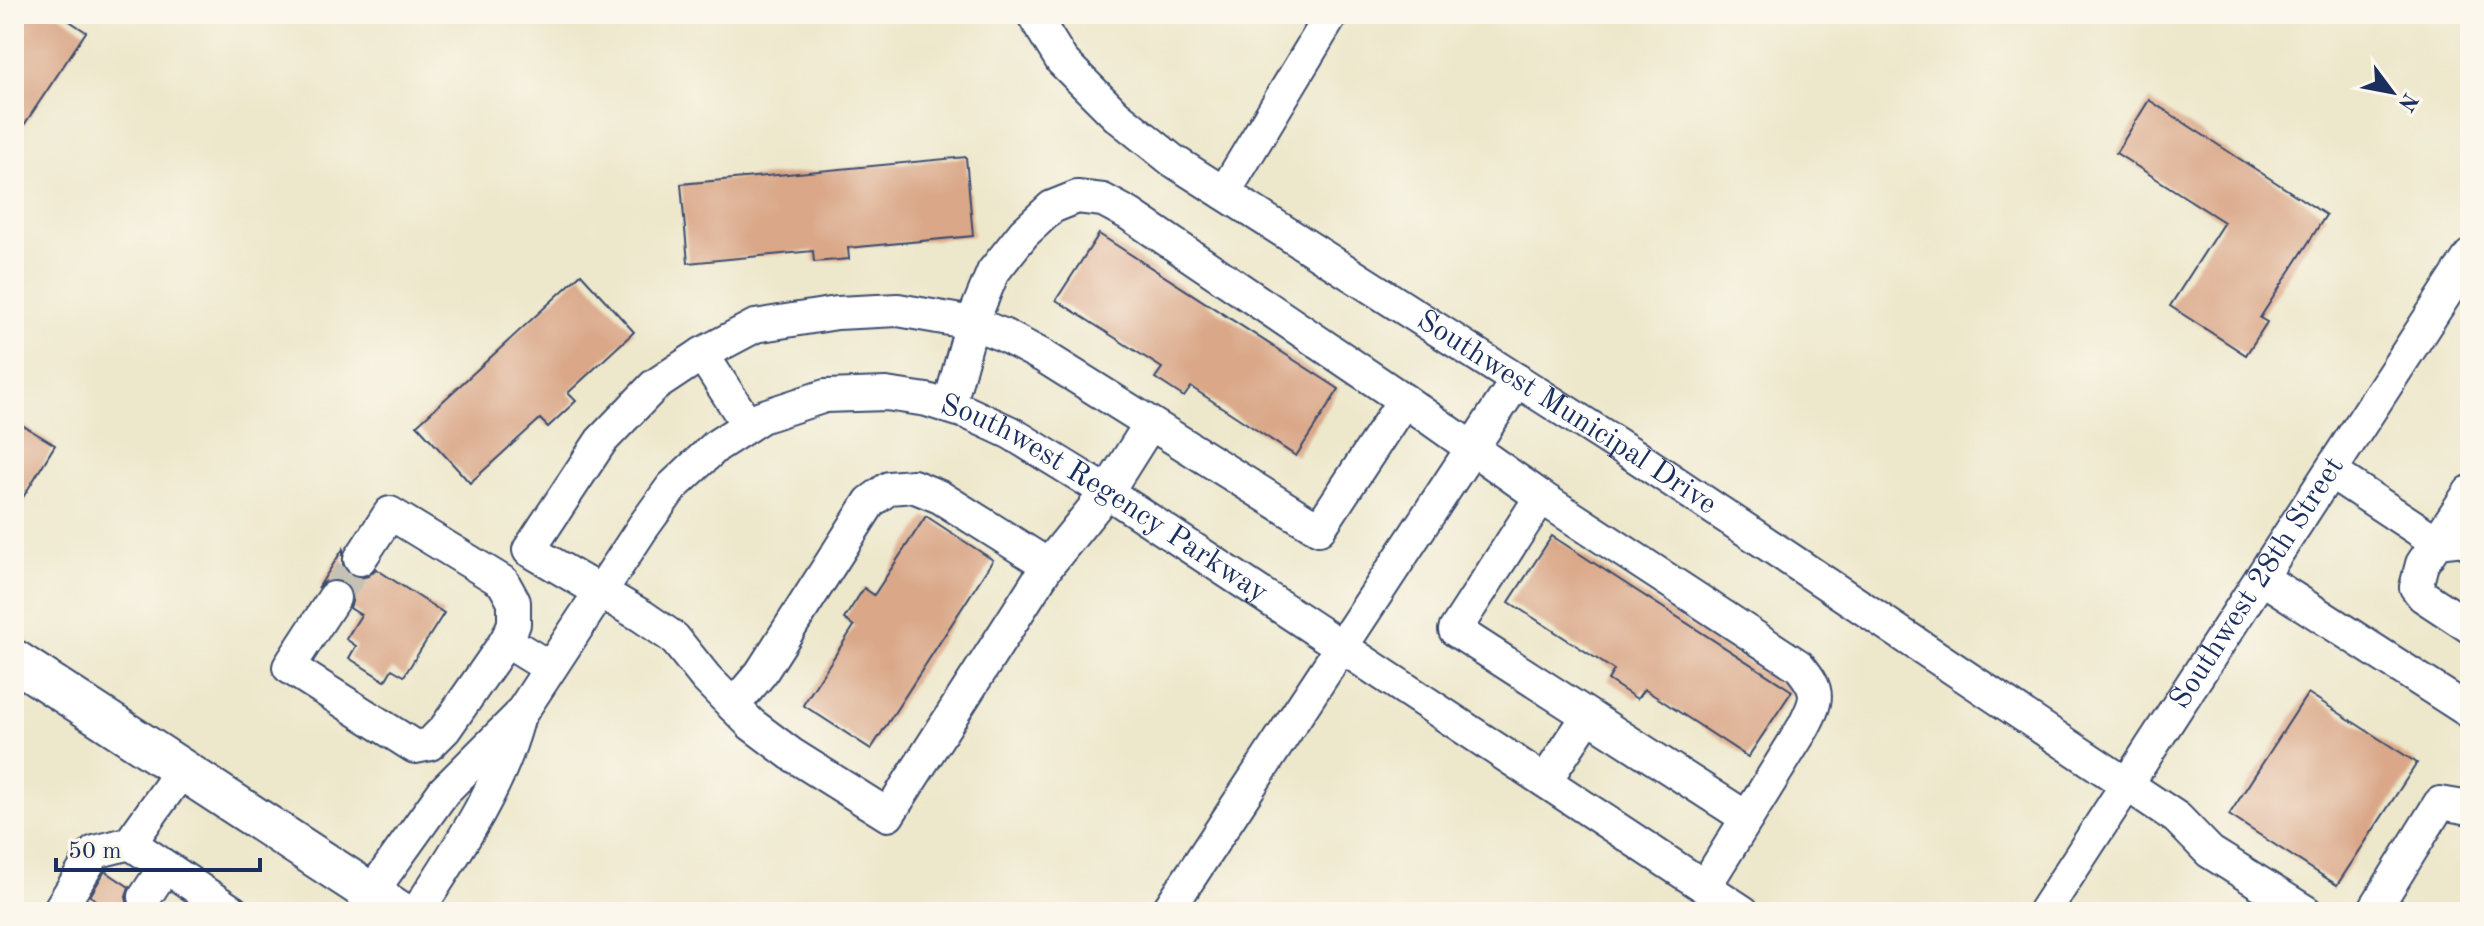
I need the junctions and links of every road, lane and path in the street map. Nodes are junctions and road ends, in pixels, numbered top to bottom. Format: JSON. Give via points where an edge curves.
{"nodes":[{"id":1,"x":1033,"y":14,"type":"edge"},
{"id":2,"x":1332,"y":14,"type":"edge"},
{"id":3,"x":1224,"y":193,"type":"junction"},
{"id":4,"x":2470,"y":256,"type":"edge"},
{"id":5,"x":972,"y":323,"type":"junction"},
{"id":6,"x":702,"y":354,"type":"junction"},
{"id":7,"x":1517,"y":380,"type":"junction"},
{"id":8,"x":1404,"y":400,"type":"junction"},
{"id":9,"x":949,"y":407,"type":"junction"},
{"id":10,"x":1150,"y":424,"type":"junction"},
{"id":11,"x":748,"y":425,"type":"junction"},
{"id":12,"x":1471,"y":450,"type":"junction"},
{"id":13,"x":2331,"y":472,"type":"junction"},
{"id":14,"x":1107,"y":492,"type":"junction"},
{"id":15,"x":2470,"y":492,"type":"edge"},
{"id":16,"x":1541,"y":497,"type":"junction"},
{"id":17,"x":2437,"y":542,"type":"junction"},
{"id":18,"x":2470,"y":544,"type":"edge"},
{"id":19,"x":360,"y":559,"type":"tunnel mouth"},
{"id":20,"x":1048,"y":565,"type":"junction"},
{"id":21,"x":2262,"y":578,"type":"junction"},
{"id":22,"x":600,"y":592,"type":"junction"},
{"id":23,"x":334,"y":598,"type":"tunnel mouth"},
{"id":24,"x":2470,"y":627,"type":"edge"},
{"id":25,"x":506,"y":641,"type":"junction"},
{"id":26,"x":1342,"y":648,"type":"junction"},
{"id":27,"x":14,"y":660,"type":"edge"},
{"id":28,"x":550,"y":668,"type":"junction"},
{"id":29,"x":733,"y":706,"type":"junction"},
{"id":30,"x":2470,"y":712,"type":"edge"},
{"id":31,"x":519,"y":716,"type":"junction"},
{"id":32,"x":1588,"y":716,"type":"junction"},
{"id":33,"x":182,"y":770,"type":"junction"},
{"id":34,"x":1545,"y":781,"type":"junction"},
{"id":35,"x":2128,"y":784,"type":"junction"},
{"id":36,"x":2470,"y":808,"type":"edge"},
{"id":37,"x":1747,"y":818,"type":"junction"},
{"id":38,"x":130,"y":843,"type":"junction"},
{"id":39,"x":165,"y":867,"type":"junction"},
{"id":40,"x":1705,"y":886,"type":"junction"},
{"id":41,"x":145,"y":897,"type":"dead end"},
{"id":42,"x":385,"y":902,"type":"edge"},
{"id":43,"x":58,"y":912,"type":"edge"},
{"id":44,"x":233,"y":912,"type":"edge"},
{"id":45,"x":417,"y":912,"type":"edge"},
{"id":46,"x":1167,"y":912,"type":"edge"},
{"id":47,"x":1743,"y":912,"type":"edge"},
{"id":48,"x":2044,"y":912,"type":"edge"},
{"id":49,"x":2306,"y":912,"type":"edge"},
{"id":50,"x":2373,"y":912,"type":"edge"}],
"edges":[{"from":1,"to":3,"type":"street","name":"Southwest Municipal Drive","via":[[1062,61],[1116,115]]},
{"from":2,"to":3,"type":"street"},
{"from":3,"to":7,"type":"street","name":"Southwest Municipal Drive"},
{"from":4,"to":13,"type":"street","name":"Southwest 28th Street"},
{"from":5,"to":6,"type":"street","via":[[898,310],[837,313],[755,326]]},
{"from":5,"to":8,"type":"street","via":[[993,272],[1024,233],[1052,207],[1077,197],[1103,200]]},
{"from":5,"to":9,"type":"street"},
{"from":5,"to":10,"type":"street","via":[[1043,356]]},
{"from":6,"to":11,"type":"street"},
{"from":6,"to":22,"type":"street","via":[[654,386],[601,441],[529,550]]},
{"from":7,"to":12,"type":"street"},
{"from":7,"to":35,"type":"street","name":"Southwest Municipal Drive"},
{"from":8,"to":10,"type":"street","via":[[1319,529]]},
{"from":8,"to":12,"type":"street"},
{"from":9,"to":11,"type":"street","name":"Southwest Regency Parkway","via":[[886,394],[825,396]]},
{"from":9,"to":14,"type":"street","name":"Southwest Regency Parkway","via":[[1011,433]]},
{"from":10,"to":14,"type":"street"},
{"from":11,"to":22,"type":"street","name":"Southwest Regency Parkway","via":[[672,487]]},
{"from":12,"to":16,"type":"street"},
{"from":12,"to":26,"type":"street"},
{"from":13,"to":17,"type":"street"},
{"from":13,"to":21,"type":"street","name":"Southwest 28th Street"},
{"from":14,"to":20,"type":"street"},
{"from":14,"to":26,"type":"street","name":"Southwest Regency Parkway"},
{"from":15,"to":17,"type":"street"},
{"from":16,"to":32,"type":"street","via":[[1455,630]]},
{"from":16,"to":37,"type":"street","via":[[1799,666],[1813,682],[1816,704]]},
{"from":17,"to":18,"type":"street","via":[[2463,539]]},
{"from":17,"to":24,"type":"street","via":[[2422,564],[2416,587]]},
{"from":19,"to":25,"type":"street","via":[[390,513],[503,582],[514,602],[514,624]]},
{"from":20,"to":29,"type":"street","via":[[940,497],[913,486],[889,488],[870,502],[761,673]]},
{"from":20,"to":29,"type":"street","via":[[888,815],[791,754]]},
{"from":21,"to":30,"type":"street"},
{"from":21,"to":35,"type":"street","name":"Southwest 28th Street"},
{"from":22,"to":28,"type":"street","name":"Southwest Regency Parkway"},
{"from":22,"to":29,"type":"street","via":[[674,638]]},
{"from":23,"to":25,"type":"street","via":[[289,667],[415,747],[430,744],[445,729]]},
{"from":25,"to":28,"type":"street"},
{"from":26,"to":34,"type":"street","name":"Southwest Regency Parkway"},
{"from":26,"to":46,"type":"street"},
{"from":27,"to":33,"type":"main road"},
{"from":28,"to":31,"type":"street","name":"Southwest Regency Parkway"},
{"from":31,"to":42,"type":"street","name":"Southwest Regency Parkway","via":[[444,791]]},
{"from":31,"to":45,"type":"street","name":"Southwest Regency Parkway","via":[[487,795]]},
{"from":32,"to":34,"type":"street"},
{"from":32,"to":37,"type":"street"},
{"from":33,"to":38,"type":"street"},
{"from":33,"to":42,"type":"main road"},
{"from":34,"to":40,"type":"street","name":"Southwest Regency Parkway"},
{"from":35,"to":48,"type":"street","name":"Southwest 28th Street"},
{"from":35,"to":49,"type":"street","name":"Southwest Municipal Drive","via":[[2177,818],[2210,852]]},
{"from":36,"to":50,"type":"street","via":[[2440,803]]},
{"from":37,"to":40,"type":"street"},
{"from":38,"to":39,"type":"street"},
{"from":38,"to":43,"type":"street","via":[[95,852]]},
{"from":39,"to":41,"type":"street"},
{"from":39,"to":44,"type":"street"},
{"from":40,"to":47,"type":"street","name":"Southwest Regency Parkway"}]}
